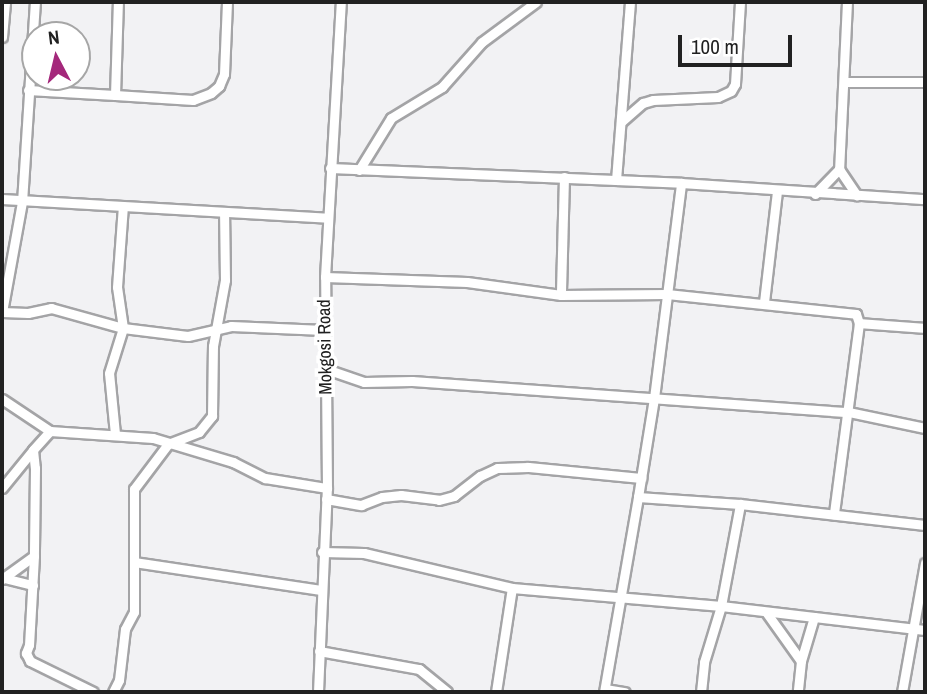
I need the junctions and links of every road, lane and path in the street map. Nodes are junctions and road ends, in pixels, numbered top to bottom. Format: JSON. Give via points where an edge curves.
{"nodes":[{"id":1,"x":5,"y":2,"type":"edge"},
{"id":2,"x":35,"y":2,"type":"edge"},
{"id":3,"x":118,"y":2,"type":"edge"},
{"id":4,"x":227,"y":2,"type":"edge"},
{"id":5,"x":341,"y":2,"type":"edge"},
{"id":6,"x":536,"y":2,"type":"edge"},
{"id":7,"x":629,"y":2,"type":"edge"},
{"id":8,"x":740,"y":2,"type":"edge"},
{"id":9,"x":847,"y":2,"type":"edge"},
{"id":10,"x":33,"y":21,"type":"edge"},
{"id":11,"x":2,"y":37,"type":"edge"},
{"id":12,"x":844,"y":82,"type":"junction"},
{"id":13,"x":925,"y":82,"type":"edge"},
{"id":14,"x":28,"y":91,"type":"edge"},
{"id":15,"x":45,"y":91,"type":"edge"},
{"id":16,"x":114,"y":95,"type":"junction"},
{"id":17,"x":622,"y":121,"type":"junction"},
{"id":18,"x":330,"y":168,"type":"junction"},
{"id":19,"x":839,"y":169,"type":"junction"},
{"id":20,"x":359,"y":170,"type":"junction"},
{"id":21,"x":564,"y":177,"type":"junction"},
{"id":22,"x":616,"y":180,"type":"junction"},
{"id":23,"x":681,"y":183,"type":"junction"},
{"id":24,"x":777,"y":191,"type":"junction"},
{"id":25,"x":815,"y":194,"type":"junction"},
{"id":26,"x":857,"y":196,"type":"junction"},
{"id":27,"x":925,"y":199,"type":"edge"},
{"id":28,"x":2,"y":200,"type":"edge"},
{"id":29,"x":22,"y":202,"type":"junction"},
{"id":30,"x":123,"y":206,"type":"junction"},
{"id":31,"x":224,"y":212,"type":"junction"},
{"id":32,"x":327,"y":218,"type":"junction"},
{"id":33,"x":325,"y":278,"type":"junction"},
{"id":34,"x":667,"y":294,"type":"junction"},
{"id":35,"x":561,"y":295,"type":"junction"},
{"id":36,"x":764,"y":302,"type":"junction"},
{"id":37,"x":2,"y":312,"type":"edge"},
{"id":38,"x":859,"y":323,"type":"junction"},
{"id":39,"x":123,"y":328,"type":"junction"},
{"id":40,"x":925,"y":328,"type":"edge"},
{"id":41,"x":324,"y":330,"type":"junction"},
{"id":42,"x":214,"y":331,"type":"junction"},
{"id":43,"x":326,"y":369,"type":"junction"},
{"id":44,"x":654,"y":398,"type":"junction"},
{"id":45,"x":2,"y":399,"type":"edge"},
{"id":46,"x":849,"y":412,"type":"junction"},
{"id":47,"x":925,"y":428,"type":"edge"},
{"id":48,"x":50,"y":430,"type":"junction"},
{"id":49,"x":115,"y":434,"type":"junction"},
{"id":50,"x":168,"y":444,"type":"junction"},
{"id":51,"x":33,"y":450,"type":"junction"},
{"id":52,"x":641,"y":478,"type":"junction"},
{"id":53,"x":327,"y":488,"type":"junction"},
{"id":54,"x":3,"y":489,"type":"edge"},
{"id":55,"x":638,"y":496,"type":"junction"},
{"id":56,"x":326,"y":499,"type":"junction"},
{"id":57,"x":740,"y":504,"type":"junction"},
{"id":58,"x":834,"y":514,"type":"junction"},
{"id":59,"x":925,"y":525,"type":"edge"},
{"id":60,"x":322,"y":552,"type":"junction"},
{"id":61,"x":34,"y":556,"type":"junction"},
{"id":62,"x":134,"y":562,"type":"junction"},
{"id":63,"x":925,"y":563,"type":"edge"},
{"id":64,"x":3,"y":578,"type":"edge"},
{"id":65,"x":33,"y":585,"type":"junction"},
{"id":66,"x":512,"y":588,"type":"junction"},
{"id":67,"x":321,"y":590,"type":"junction"},
{"id":68,"x":620,"y":597,"type":"junction"},
{"id":69,"x":721,"y":606,"type":"junction"},
{"id":70,"x":766,"y":612,"type":"junction"},
{"id":71,"x":814,"y":617,"type":"junction"},
{"id":72,"x":914,"y":629,"type":"junction"},
{"id":73,"x":925,"y":630,"type":"edge"},
{"id":74,"x":319,"y":651,"type":"junction"},
{"id":75,"x":802,"y":661,"type":"junction"},
{"id":76,"x":605,"y":691,"type":"edge"},
{"id":77,"x":93,"y":692,"type":"edge"},
{"id":78,"x":113,"y":692,"type":"edge"},
{"id":79,"x":318,"y":692,"type":"edge"},
{"id":80,"x":447,"y":692,"type":"edge"},
{"id":81,"x":496,"y":692,"type":"edge"},
{"id":82,"x":625,"y":692,"type":"edge"},
{"id":83,"x":701,"y":692,"type":"edge"},
{"id":84,"x":798,"y":692,"type":"edge"},
{"id":85,"x":902,"y":692,"type":"edge"}],
"edges":[{"from":1,"to":11,"type":"street"},
{"from":2,"to":10,"type":"street"},
{"from":3,"to":16,"type":"street"},
{"from":4,"to":16,"type":"street","via":[[224,74],[211,93],[193,100]]},
{"from":5,"to":18,"type":"street","name":"Mokgosi Road"},
{"from":6,"to":20,"type":"street","via":[[482,42],[442,87],[391,118]]},
{"from":7,"to":17,"type":"street"},
{"from":8,"to":17,"type":"street","via":[[731,91],[718,97],[653,100]]},
{"from":9,"to":12,"type":"street"},
{"from":12,"to":13,"type":"street"},
{"from":12,"to":19,"type":"street"},
{"from":14,"to":29,"type":"street"},
{"from":15,"to":16,"type":"street"},
{"from":17,"to":22,"type":"street"},
{"from":18,"to":20,"type":"street"},
{"from":18,"to":32,"type":"street","name":"Mokgosi Road"},
{"from":19,"to":25,"type":"street"},
{"from":19,"to":26,"type":"street"},
{"from":20,"to":21,"type":"street"},
{"from":21,"to":22,"type":"street"},
{"from":21,"to":35,"type":"street"},
{"from":22,"to":23,"type":"street"},
{"from":23,"to":24,"type":"street"},
{"from":23,"to":34,"type":"street"},
{"from":24,"to":25,"type":"street"},
{"from":24,"to":36,"type":"street"},
{"from":25,"to":26,"type":"street"},
{"from":26,"to":27,"type":"street"},
{"from":28,"to":29,"type":"street"},
{"from":29,"to":30,"type":"street"},
{"from":29,"to":37,"type":"street"},
{"from":30,"to":31,"type":"street"},
{"from":30,"to":39,"type":"street","via":[[117,272]]},
{"from":31,"to":32,"type":"street"},
{"from":31,"to":42,"type":"street","via":[[224,295]]},
{"from":32,"to":33,"type":"street","name":"Mokgosi Road"},
{"from":33,"to":35,"type":"street","via":[[467,282]]},
{"from":33,"to":41,"type":"street","name":"Mokgosi Road"},
{"from":34,"to":35,"type":"street"},
{"from":34,"to":36,"type":"street"},
{"from":34,"to":44,"type":"street"},
{"from":36,"to":38,"type":"street","via":[[849,311]]},
{"from":37,"to":39,"type":"street","via":[[51,308]]},
{"from":38,"to":40,"type":"street"},
{"from":38,"to":46,"type":"street"},
{"from":39,"to":42,"type":"street","via":[[188,337]]},
{"from":39,"to":49,"type":"street","via":[[109,373]]},
{"from":41,"to":42,"type":"street","via":[[231,326]]},
{"from":41,"to":43,"type":"street","name":"Mokgosi Road"},
{"from":42,"to":50,"type":"street","via":[[212,416],[199,432]]},
{"from":43,"to":44,"type":"street","via":[[365,382],[412,381]]},
{"from":43,"to":53,"type":"street","name":"Mokgosi Road"},
{"from":44,"to":46,"type":"street"},
{"from":44,"to":52,"type":"street"},
{"from":45,"to":48,"type":"street"},
{"from":46,"to":47,"type":"street"},
{"from":46,"to":58,"type":"street"},
{"from":48,"to":49,"type":"street"},
{"from":48,"to":51,"type":"street"},
{"from":49,"to":50,"type":"street"},
{"from":50,"to":53,"type":"street","via":[[233,462],[265,478]]},
{"from":50,"to":62,"type":"street","via":[[136,482],[131,497]]},
{"from":51,"to":54,"type":"street"},
{"from":51,"to":61,"type":"street"},
{"from":52,"to":55,"type":"street"},
{"from":52,"to":56,"type":"street","via":[[497,468],[454,496],[439,500],[401,495],[361,505]]},
{"from":53,"to":56,"type":"street","name":"Mokgosi Road"},
{"from":55,"to":57,"type":"street"},
{"from":55,"to":68,"type":"street"},
{"from":56,"to":60,"type":"street","name":"Mokgosi Road"},
{"from":57,"to":58,"type":"street"},
{"from":57,"to":69,"type":"street"},
{"from":58,"to":59,"type":"street"},
{"from":60,"to":66,"type":"street","via":[[364,553]]},
{"from":60,"to":67,"type":"street","name":"Mokgosi Road"},
{"from":61,"to":64,"type":"street"},
{"from":61,"to":65,"type":"street"},
{"from":62,"to":67,"type":"street"},
{"from":62,"to":78,"type":"street","via":[[134,612],[125,629],[120,680]]},
{"from":63,"to":72,"type":"street"},
{"from":64,"to":65,"type":"street"},
{"from":65,"to":77,"type":"street","via":[[26,653],[30,661]]},
{"from":66,"to":68,"type":"street"},
{"from":66,"to":81,"type":"street"},
{"from":67,"to":74,"type":"street","name":"Mokgosi Road"},
{"from":68,"to":69,"type":"street"},
{"from":68,"to":76,"type":"street"},
{"from":69,"to":70,"type":"street"},
{"from":69,"to":83,"type":"street","via":[[704,662]]},
{"from":70,"to":71,"type":"street"},
{"from":70,"to":75,"type":"street"},
{"from":71,"to":72,"type":"street"},
{"from":71,"to":75,"type":"street"},
{"from":72,"to":73,"type":"street"},
{"from":72,"to":85,"type":"street"},
{"from":74,"to":79,"type":"street","name":"Mokgosi Road"},
{"from":74,"to":80,"type":"street","via":[[419,669]]},
{"from":75,"to":84,"type":"street"},
{"from":76,"to":82,"type":"street"}]}
